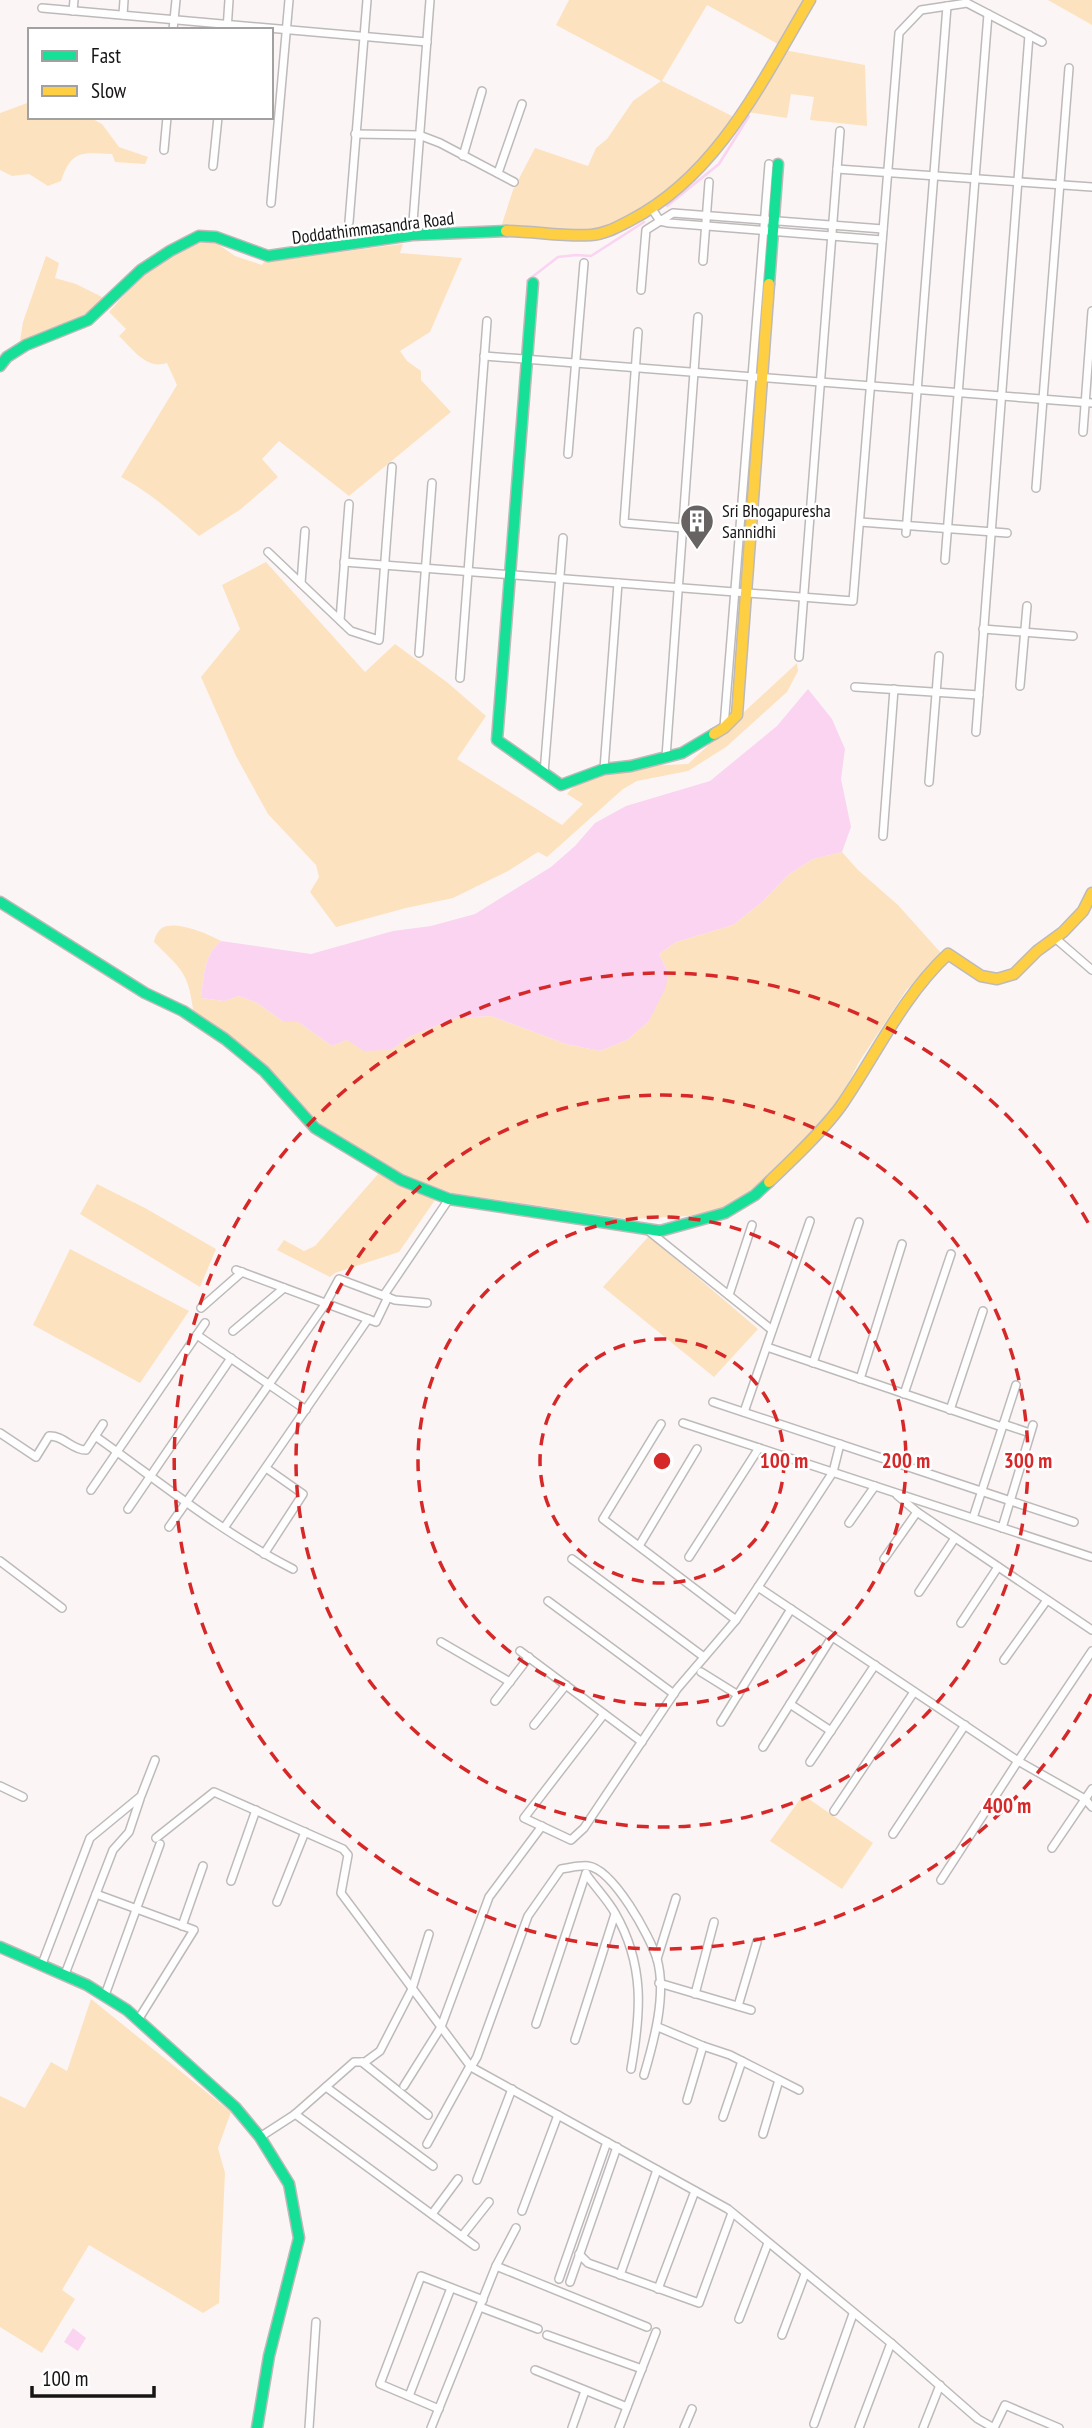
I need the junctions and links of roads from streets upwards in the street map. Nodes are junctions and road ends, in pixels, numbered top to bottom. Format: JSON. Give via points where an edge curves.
{"nodes":[{"id":1,"x":74,"y":0,"type":"edge"},
{"id":2,"x":124,"y":0,"type":"edge"},
{"id":3,"x":176,"y":0,"type":"edge"},
{"id":4,"x":229,"y":0,"type":"edge"},
{"id":5,"x":289,"y":0,"type":"edge"},
{"id":6,"x":367,"y":0,"type":"edge"},
{"id":7,"x":430,"y":0,"type":"edge"},
{"id":8,"x":810,"y":0,"type":"edge"},
{"id":9,"x":947,"y":6,"type":"junction"},
{"id":10,"x":41,"y":8,"type":"dead end"},
{"id":11,"x":73,"y":10,"type":"junction"},
{"id":12,"x":988,"y":14,"type":"junction"},
{"id":13,"x":123,"y":15,"type":"junction"},
{"id":14,"x":174,"y":20,"type":"junction"},
{"id":15,"x":227,"y":27,"type":"edge"},
{"id":16,"x":173,"y":28,"type":"edge"},
{"id":17,"x":247,"y":28,"type":"edge"},
{"id":18,"x":273,"y":29,"type":"edge"},
{"id":19,"x":287,"y":30,"type":"junction"},
{"id":20,"x":1029,"y":35,"type":"junction"},
{"id":21,"x":363,"y":37,"type":"junction"},
{"id":22,"x":1042,"y":41,"type":"dead end"},
{"id":23,"x":426,"y":42,"type":"junction"},
{"id":24,"x":1069,"y":68,"type":"dead end"},
{"id":25,"x":482,"y":91,"type":"dead end"},
{"id":26,"x":522,"y":104,"type":"dead end"},
{"id":27,"x":167,"y":119,"type":"edge"},
{"id":28,"x":218,"y":119,"type":"edge"},
{"id":29,"x":841,"y":131,"type":"dead end"},
{"id":30,"x":355,"y":134,"type":"junction"},
{"id":31,"x":419,"y":135,"type":"junction"},
{"id":32,"x":164,"y":150,"type":"dead end"},
{"id":33,"x":463,"y":156,"type":"junction"},
{"id":34,"x":774,"y":164,"type":"dead end"},
{"id":35,"x":213,"y":166,"type":"dead end"},
{"id":36,"x":837,"y":169,"type":"junction"},
{"id":37,"x":498,"y":173,"type":"junction"},
{"id":38,"x":887,"y":173,"type":"junction"},
{"id":39,"x":934,"y":176,"type":"junction"},
{"id":40,"x":975,"y":179,"type":"junction"},
{"id":41,"x":514,"y":182,"type":"dead end"},
{"id":42,"x":709,"y":182,"type":"dead end"},
{"id":43,"x":1017,"y":182,"type":"junction"},
{"id":44,"x":1060,"y":185,"type":"junction"},
{"id":45,"x":1092,"y":187,"type":"edge"},
{"id":46,"x":271,"y":203,"type":"dead end"},
{"id":47,"x":652,"y":209,"type":"junction"},
{"id":48,"x":707,"y":215,"type":"junction"},
{"id":49,"x":660,"y":221,"type":"junction"},
{"id":50,"x":349,"y":222,"type":"dead end"},
{"id":51,"x":834,"y":225,"type":"junction"},
{"id":52,"x":706,"y":226,"type":"junction"},
{"id":53,"x":769,"y":226,"type":"junction"},
{"id":54,"x":883,"y":229,"type":"junction"},
{"id":55,"x":412,"y":235,"type":"junction"},
{"id":56,"x":833,"y":236,"type":"junction"},
{"id":57,"x":882,"y":240,"type":"junction"},
{"id":58,"x":703,"y":261,"type":"dead end"},
{"id":59,"x":584,"y":263,"type":"dead end"},
{"id":60,"x":533,"y":283,"type":"dead end"},
{"id":61,"x":641,"y":290,"type":"dead end"},
{"id":62,"x":1092,"y":311,"type":"edge"},
{"id":63,"x":698,"y":317,"type":"dead end"},
{"id":64,"x":487,"y":321,"type":"dead end"},
{"id":65,"x":638,"y":332,"type":"dead end"},
{"id":66,"x":484,"y":356,"type":"junction"},
{"id":67,"x":526,"y":359,"type":"junction"},
{"id":68,"x":576,"y":363,"type":"junction"},
{"id":69,"x":0,"y":366,"type":"edge"},
{"id":70,"x":636,"y":367,"type":"junction"},
{"id":71,"x":695,"y":372,"type":"junction"},
{"id":72,"x":757,"y":377,"type":"junction"},
{"id":73,"x":821,"y":382,"type":"junction"},
{"id":74,"x":871,"y":386,"type":"junction"},
{"id":75,"x":917,"y":389,"type":"junction"},
{"id":76,"x":958,"y":392,"type":"junction"},
{"id":77,"x":1001,"y":396,"type":"junction"},
{"id":78,"x":1043,"y":399,"type":"junction"},
{"id":79,"x":1088,"y":402,"type":"edge"},
{"id":80,"x":1083,"y":432,"type":"dead end"},
{"id":81,"x":568,"y":454,"type":"dead end"},
{"id":82,"x":392,"y":467,"type":"dead end"},
{"id":83,"x":432,"y":483,"type":"dead end"},
{"id":84,"x":1036,"y":488,"type":"dead end"},
{"id":85,"x":349,"y":503,"type":"dead end"},
{"id":86,"x":860,"y":522,"type":"junction"},
{"id":87,"x":683,"y":528,"type":"junction"},
{"id":88,"x":948,"y":529,"type":"junction"},
{"id":89,"x":906,"y":530,"type":"junction"},
{"id":90,"x":305,"y":531,"type":"dead end"},
{"id":91,"x":991,"y":532,"type":"junction"},
{"id":92,"x":1007,"y":533,"type":"dead end"},
{"id":93,"x":563,"y":538,"type":"dead end"},
{"id":94,"x":268,"y":552,"type":"dead end"},
{"id":95,"x":945,"y":560,"type":"dead end"},
{"id":96,"x":344,"y":562,"type":"junction"},
{"id":97,"x":384,"y":565,"type":"junction"},
{"id":98,"x":425,"y":569,"type":"junction"},
{"id":99,"x":468,"y":572,"type":"junction"},
{"id":100,"x":510,"y":575,"type":"junction"},
{"id":101,"x":560,"y":579,"type":"junction"},
{"id":102,"x":301,"y":583,"type":"junction"},
{"id":103,"x":618,"y":583,"type":"junction"},
{"id":104,"x":679,"y":587,"type":"junction"},
{"id":105,"x":741,"y":592,"type":"junction"},
{"id":106,"x":804,"y":597,"type":"junction"},
{"id":107,"x":1027,"y":606,"type":"dead end"},
{"id":108,"x":340,"y":620,"type":"junction"},
{"id":109,"x":983,"y":629,"type":"junction"},
{"id":110,"x":1025,"y":633,"type":"junction"},
{"id":111,"x":1073,"y":636,"type":"dead end"},
{"id":112,"x":419,"y":653,"type":"dead end"},
{"id":113,"x":939,"y":656,"type":"dead end"},
{"id":114,"x":799,"y":657,"type":"dead end"},
{"id":115,"x":460,"y":678,"type":"dead end"},
{"id":116,"x":1020,"y":686,"type":"dead end"},
{"id":117,"x":855,"y":687,"type":"dead end"},
{"id":118,"x":894,"y":690,"type":"junction"},
{"id":119,"x":936,"y":692,"type":"junction"},
{"id":120,"x":978,"y":695,"type":"junction"},
{"id":121,"x":976,"y":732,"type":"dead end"},
{"id":122,"x":666,"y":757,"type":"junction"},
{"id":123,"x":604,"y":769,"type":"junction"},
{"id":124,"x":544,"y":773,"type":"junction"},
{"id":125,"x":929,"y":782,"type":"dead end"},
{"id":126,"x":883,"y":836,"type":"dead end"},
{"id":127,"x":1092,"y":893,"type":"edge"},
{"id":128,"x":0,"y":902,"type":"edge"},
{"id":129,"x":1055,"y":939,"type":"junction"},
{"id":130,"x":1092,"y":970,"type":"edge"},
{"id":131,"x":449,"y":1199,"type":"junction"},
{"id":132,"x":810,"y":1221,"type":"dead end"},
{"id":133,"x":859,"y":1222,"type":"dead end"},
{"id":134,"x":752,"y":1225,"type":"dead end"},
{"id":135,"x":649,"y":1231,"type":"junction"},
{"id":136,"x":902,"y":1244,"type":"dead end"},
{"id":137,"x":951,"y":1254,"type":"dead end"},
{"id":138,"x":284,"y":1288,"type":"junction"},
{"id":139,"x":729,"y":1295,"type":"junction"},
{"id":140,"x":386,"y":1296,"type":"junction"},
{"id":141,"x":326,"y":1303,"type":"junction"},
{"id":142,"x":427,"y":1303,"type":"dead end"},
{"id":143,"x":201,"y":1308,"type":"dead end"},
{"id":144,"x":983,"y":1311,"type":"dead end"},
{"id":145,"x":368,"y":1319,"type":"junction"},
{"id":146,"x":205,"y":1323,"type":"dead end"},
{"id":147,"x":772,"y":1330,"type":"junction"},
{"id":148,"x":233,"y":1331,"type":"dead end"},
{"id":149,"x":197,"y":1335,"type":"junction"},
{"id":150,"x":766,"y":1348,"type":"junction"},
{"id":151,"x":231,"y":1359,"type":"junction"},
{"id":152,"x":813,"y":1363,"type":"junction"},
{"id":153,"x":860,"y":1379,"type":"junction"},
{"id":154,"x":269,"y":1385,"type":"junction"},
{"id":155,"x":1016,"y":1385,"type":"dead end"},
{"id":156,"x":904,"y":1394,"type":"junction"},
{"id":157,"x":713,"y":1402,"type":"dead end"},
{"id":158,"x":306,"y":1410,"type":"junction"},
{"id":159,"x":950,"y":1410,"type":"junction"},
{"id":160,"x":744,"y":1412,"type":"junction"},
{"id":161,"x":683,"y":1423,"type":"dead end"},
{"id":162,"x":103,"y":1424,"type":"dead end"},
{"id":163,"x":661,"y":1424,"type":"dead end"},
{"id":164,"x":1002,"y":1426,"type":"junction"},
{"id":165,"x":0,"y":1433,"type":"edge"},
{"id":166,"x":95,"y":1436,"type":"junction"},
{"id":167,"x":840,"y":1444,"type":"junction"},
{"id":168,"x":759,"y":1448,"type":"junction"},
{"id":169,"x":697,"y":1449,"type":"dead end"},
{"id":170,"x":117,"y":1452,"type":"junction"},
{"id":171,"x":266,"y":1468,"type":"junction"},
{"id":172,"x":833,"y":1472,"type":"junction"},
{"id":173,"x":151,"y":1476,"type":"junction"},
{"id":174,"x":875,"y":1486,"type":"junction"},
{"id":175,"x":91,"y":1490,"type":"dead end"},
{"id":176,"x":982,"y":1491,"type":"junction"},
{"id":177,"x":894,"y":1492,"type":"junction"},
{"id":178,"x":1010,"y":1500,"type":"junction"},
{"id":179,"x":187,"y":1502,"type":"junction"},
{"id":180,"x":128,"y":1509,"type":"dead end"},
{"id":181,"x":916,"y":1512,"type":"junction"},
{"id":182,"x":973,"y":1518,"type":"junction"},
{"id":183,"x":1074,"y":1522,"type":"dead end"},
{"id":184,"x":849,"y":1523,"type":"dead end"},
{"id":185,"x":169,"y":1527,"type":"dead end"},
{"id":186,"x":225,"y":1528,"type":"junction"},
{"id":187,"x":1002,"y":1528,"type":"junction"},
{"id":188,"x":956,"y":1538,"type":"junction"},
{"id":189,"x":639,"y":1546,"type":"junction"},
{"id":190,"x":264,"y":1554,"type":"junction"},
{"id":191,"x":1091,"y":1557,"type":"edge"},
{"id":192,"x":689,"y":1558,"type":"dead end"},
{"id":193,"x":572,"y":1559,"type":"dead end"},
{"id":194,"x":884,"y":1559,"type":"dead end"},
{"id":195,"x":0,"y":1561,"type":"edge"},
{"id":196,"x":998,"y":1567,"type":"junction"},
{"id":197,"x":293,"y":1569,"type":"dead end"},
{"id":198,"x":758,"y":1587,"type":"junction"},
{"id":199,"x":919,"y":1592,"type":"dead end"},
{"id":200,"x":1048,"y":1600,"type":"junction"},
{"id":201,"x":548,"y":1601,"type":"dead end"},
{"id":202,"x":62,"y":1608,"type":"dead end"},
{"id":203,"x":791,"y":1609,"type":"junction"},
{"id":204,"x":736,"y":1620,"type":"junction"},
{"id":205,"x":961,"y":1623,"type":"dead end"},
{"id":206,"x":1092,"y":1630,"type":"edge"},
{"id":207,"x":832,"y":1637,"type":"junction"},
{"id":208,"x":441,"y":1642,"type":"dead end"},
{"id":209,"x":520,"y":1651,"type":"dead end"},
{"id":210,"x":1092,"y":1651,"type":"edge"},
{"id":211,"x":529,"y":1657,"type":"junction"},
{"id":212,"x":704,"y":1657,"type":"junction"},
{"id":213,"x":1004,"y":1660,"type":"dead end"},
{"id":214,"x":875,"y":1665,"type":"junction"},
{"id":215,"x":701,"y":1672,"type":"dead end"},
{"id":216,"x":510,"y":1682,"type":"junction"},
{"id":217,"x":566,"y":1685,"type":"junction"},
{"id":218,"x":914,"y":1692,"type":"junction"},
{"id":219,"x":674,"y":1694,"type":"junction"},
{"id":220,"x":738,"y":1695,"type":"junction"},
{"id":221,"x":495,"y":1701,"type":"dead end"},
{"id":222,"x":790,"y":1704,"type":"junction"},
{"id":223,"x":604,"y":1714,"type":"junction"},
{"id":224,"x":721,"y":1722,"type":"dead end"},
{"id":225,"x":534,"y":1725,"type":"dead end"},
{"id":226,"x":965,"y":1726,"type":"junction"},
{"id":227,"x":831,"y":1731,"type":"junction"},
{"id":228,"x":642,"y":1742,"type":"junction"},
{"id":229,"x":763,"y":1747,"type":"dead end"},
{"id":230,"x":155,"y":1760,"type":"dead end"},
{"id":231,"x":1018,"y":1760,"type":"junction"},
{"id":232,"x":810,"y":1762,"type":"dead end"},
{"id":233,"x":0,"y":1786,"type":"edge"},
{"id":234,"x":1092,"y":1789,"type":"edge"},
{"id":235,"x":23,"y":1797,"type":"dead end"},
{"id":236,"x":141,"y":1797,"type":"junction"},
{"id":237,"x":1085,"y":1799,"type":"junction"},
{"id":238,"x":1092,"y":1807,"type":"edge"},
{"id":239,"x":256,"y":1810,"type":"junction"},
{"id":240,"x":834,"y":1811,"type":"dead end"},
{"id":241,"x":542,"y":1826,"type":"junction"},
{"id":242,"x":305,"y":1832,"type":"junction"},
{"id":243,"x":894,"y":1834,"type":"dead end"},
{"id":244,"x":1052,"y":1848,"type":"dead end"},
{"id":245,"x":203,"y":1866,"type":"dead end"},
{"id":246,"x":587,"y":1870,"type":"junction"},
{"id":247,"x":941,"y":1880,"type":"dead end"},
{"id":248,"x":230,"y":1881,"type":"dead end"},
{"id":249,"x":96,"y":1894,"type":"junction"},
{"id":250,"x":676,"y":1898,"type":"dead end"},
{"id":251,"x":277,"y":1902,"type":"dead end"},
{"id":252,"x":136,"y":1909,"type":"junction"},
{"id":253,"x":615,"y":1913,"type":"junction"},
{"id":254,"x":714,"y":1922,"type":"dead end"},
{"id":255,"x":182,"y":1926,"type":"junction"},
{"id":256,"x":429,"y":1934,"type":"dead end"},
{"id":257,"x":757,"y":1942,"type":"dead end"},
{"id":258,"x":0,"y":1947,"type":"edge"},
{"id":259,"x":657,"y":1959,"type":"junction"},
{"id":260,"x":42,"y":1964,"type":"junction"},
{"id":261,"x":65,"y":1974,"type":"junction"},
{"id":262,"x":659,"y":1983,"type":"junction"},
{"id":263,"x":412,"y":1989,"type":"junction"},
{"id":264,"x":695,"y":1994,"type":"junction"},
{"id":265,"x":105,"y":1995,"type":"junction"},
{"id":266,"x":738,"y":2006,"type":"junction"},
{"id":267,"x":751,"y":2010,"type":"dead end"},
{"id":268,"x":138,"y":2020,"type":"junction"},
{"id":269,"x":536,"y":2024,"type":"dead end"},
{"id":270,"x":658,"y":2026,"type":"junction"},
{"id":271,"x":441,"y":2027,"type":"junction"},
{"id":272,"x":575,"y":2040,"type":"dead end"},
{"id":273,"x":704,"y":2046,"type":"junction"},
{"id":274,"x":742,"y":2061,"type":"junction"},
{"id":275,"x":362,"y":2062,"type":"junction"},
{"id":276,"x":470,"y":2066,"type":"junction"},
{"id":277,"x":631,"y":2069,"type":"dead end"},
{"id":278,"x":644,"y":2075,"type":"dead end"},
{"id":279,"x":779,"y":2080,"type":"junction"},
{"id":280,"x":404,"y":2086,"type":"dead end"},
{"id":281,"x":326,"y":2087,"type":"junction"},
{"id":282,"x":512,"y":2089,"type":"junction"},
{"id":283,"x":799,"y":2090,"type":"dead end"},
{"id":284,"x":687,"y":2099,"type":"dead end"},
{"id":285,"x":295,"y":2114,"type":"junction"},
{"id":286,"x":428,"y":2115,"type":"dead end"},
{"id":287,"x":558,"y":2115,"type":"junction"},
{"id":288,"x":723,"y":2117,"type":"dead end"},
{"id":289,"x":763,"y":2134,"type":"dead end"},
{"id":290,"x":260,"y":2137,"type":"junction"},
{"id":291,"x":607,"y":2142,"type":"junction"},
{"id":292,"x":427,"y":2144,"type":"dead end"},
{"id":293,"x":617,"y":2147,"type":"junction"},
{"id":294,"x":433,"y":2166,"type":"dead end"},
{"id":295,"x":657,"y":2170,"type":"junction"},
{"id":296,"x":458,"y":2179,"type":"dead end"},
{"id":297,"x":477,"y":2180,"type":"dead end"},
{"id":298,"x":695,"y":2191,"type":"junction"},
{"id":299,"x":489,"y":2202,"type":"dead end"},
{"id":300,"x":522,"y":2211,"type":"dead end"},
{"id":301,"x":732,"y":2213,"type":"junction"},
{"id":302,"x":432,"y":2214,"type":"junction"},
{"id":303,"x":516,"y":2228,"type":"dead end"},
{"id":304,"x":462,"y":2236,"type":"junction"},
{"id":305,"x":768,"y":2243,"type":"junction"},
{"id":306,"x":475,"y":2246,"type":"dead end"},
{"id":307,"x":579,"y":2254,"type":"junction"},
{"id":308,"x":496,"y":2266,"type":"junction"},
{"id":309,"x":805,"y":2274,"type":"junction"},
{"id":310,"x":620,"y":2276,"type":"junction"},
{"id":311,"x":559,"y":2279,"type":"dead end"},
{"id":312,"x":569,"y":2282,"type":"dead end"},
{"id":313,"x":451,"y":2288,"type":"junction"},
{"id":314,"x":658,"y":2289,"type":"junction"},
{"id":315,"x":481,"y":2304,"type":"junction"},
{"id":316,"x":853,"y":2314,"type":"junction"},
{"id":317,"x":740,"y":2319,"type":"dead end"},
{"id":318,"x":316,"y":2322,"type":"dead end"},
{"id":319,"x":647,"y":2327,"type":"dead end"},
{"id":320,"x":538,"y":2329,"type":"dead end"},
{"id":321,"x":656,"y":2332,"type":"dead end"},
{"id":322,"x":547,"y":2335,"type":"dead end"},
{"id":323,"x":782,"y":2335,"type":"dead end"},
{"id":324,"x":891,"y":2343,"type":"junction"},
{"id":325,"x":642,"y":2369,"type":"junction"},
{"id":326,"x":535,"y":2370,"type":"dead end"},
{"id":327,"x":940,"y":2385,"type":"junction"},
{"id":328,"x":585,"y":2390,"type":"junction"},
{"id":329,"x":409,"y":2396,"type":"junction"},
{"id":330,"x":627,"y":2407,"type":"junction"},
{"id":331,"x":439,"y":2409,"type":"junction"},
{"id":332,"x":692,"y":2409,"type":"dead end"},
{"id":333,"x":814,"y":2424,"type":"dead end"},
{"id":334,"x":983,"y":2426,"type":"edge"},
{"id":335,"x":621,"y":2427,"type":"edge"},
{"id":336,"x":257,"y":2428,"type":"edge"},
{"id":337,"x":309,"y":2428,"type":"edge"},
{"id":338,"x":431,"y":2428,"type":"edge"},
{"id":339,"x":572,"y":2428,"type":"edge"},
{"id":340,"x":684,"y":2428,"type":"edge"},
{"id":341,"x":859,"y":2428,"type":"edge"},
{"id":342,"x":923,"y":2428,"type":"edge"},
{"id":343,"x":994,"y":2428,"type":"edge"},
{"id":344,"x":1059,"y":2428,"type":"edge"}],
"edges":[{"from":1,"to":11,"type":"street"},
{"from":2,"to":13,"type":"street"},
{"from":3,"to":14,"type":"street"},
{"from":4,"to":15,"type":"street"},
{"from":5,"to":19,"type":"street"},
{"from":6,"to":21,"type":"street"},
{"from":7,"to":23,"type":"street"},
{"from":8,"to":47,"type":"street","name":"Doddathimmasandra Road","via":[[744,111],[708,160]]},
{"from":9,"to":12,"type":"street","via":[[967,3]]},
{"from":9,"to":38,"type":"street","via":[[921,10],[898,33]]},
{"from":9,"to":39,"type":"street"},
{"from":10,"to":11,"type":"street"},
{"from":11,"to":13,"type":"street"},
{"from":12,"to":20,"type":"street"},
{"from":12,"to":40,"type":"street"},
{"from":13,"to":14,"type":"street"},
{"from":14,"to":15,"type":"street"},
{"from":14,"to":16,"type":"street"},
{"from":15,"to":17,"type":"street"},
{"from":18,"to":19,"type":"street"},
{"from":19,"to":21,"type":"street"},
{"from":19,"to":46,"type":"street"},
{"from":20,"to":22,"type":"street"},
{"from":20,"to":43,"type":"street"},
{"from":21,"to":23,"type":"street"},
{"from":21,"to":30,"type":"street"},
{"from":23,"to":31,"type":"street"},
{"from":24,"to":44,"type":"street"},
{"from":25,"to":33,"type":"street"},
{"from":26,"to":37,"type":"street"},
{"from":27,"to":32,"type":"street"},
{"from":28,"to":35,"type":"street"},
{"from":29,"to":36,"type":"street"},
{"from":30,"to":31,"type":"street"},
{"from":30,"to":50,"type":"street"},
{"from":31,"to":33,"type":"street"},
{"from":31,"to":55,"type":"street"},
{"from":33,"to":37,"type":"street"},
{"from":34,"to":53,"type":"street"},
{"from":36,"to":38,"type":"street"},
{"from":36,"to":51,"type":"street"},
{"from":37,"to":41,"type":"street"},
{"from":38,"to":39,"type":"street"},
{"from":38,"to":54,"type":"street"},
{"from":39,"to":40,"type":"street"},
{"from":39,"to":75,"type":"street"},
{"from":40,"to":43,"type":"street"},
{"from":40,"to":76,"type":"street"},
{"from":42,"to":48,"type":"street"},
{"from":43,"to":44,"type":"street"},
{"from":43,"to":77,"type":"street"},
{"from":44,"to":45,"type":"street"},
{"from":44,"to":78,"type":"street"},
{"from":47,"to":49,"type":"street"},
{"from":47,"to":55,"type":"street","name":"Doddathimmasandra Road","via":[[592,235],[517,231]]},
{"from":48,"to":49,"type":"street","via":[[673,213]]},
{"from":48,"to":52,"type":"street"},
{"from":48,"to":53,"type":"street"},
{"from":49,"to":52,"type":"street"},
{"from":49,"to":61,"type":"street","via":[[646,230]]},
{"from":51,"to":53,"type":"street"},
{"from":51,"to":54,"type":"street"},
{"from":51,"to":56,"type":"street"},
{"from":52,"to":53,"type":"street"},
{"from":52,"to":58,"type":"street"},
{"from":53,"to":56,"type":"street"},
{"from":53,"to":72,"type":"street"},
{"from":54,"to":57,"type":"street"},
{"from":55,"to":69,"type":"street","name":"Doddathimmasandra Road","via":[[268,256],[219,237],[199,236],[139,272],[80,325],[16,350]]},
{"from":56,"to":57,"type":"street"},
{"from":56,"to":73,"type":"street"},
{"from":57,"to":74,"type":"street"},
{"from":59,"to":68,"type":"street"},
{"from":60,"to":67,"type":"street"},
{"from":62,"to":79,"type":"street"},
{"from":63,"to":71,"type":"street"},
{"from":64,"to":66,"type":"street"},
{"from":65,"to":70,"type":"street"},
{"from":66,"to":67,"type":"street"},
{"from":66,"to":99,"type":"street"},
{"from":67,"to":68,"type":"street"},
{"from":67,"to":100,"type":"street"},
{"from":68,"to":70,"type":"street"},
{"from":68,"to":81,"type":"street"},
{"from":70,"to":71,"type":"street"},
{"from":70,"to":87,"type":"street","via":[[624,523]]},
{"from":71,"to":72,"type":"street"},
{"from":71,"to":87,"type":"street"},
{"from":72,"to":73,"type":"street"},
{"from":72,"to":105,"type":"street"},
{"from":73,"to":74,"type":"street"},
{"from":73,"to":106,"type":"street"},
{"from":74,"to":75,"type":"street"},
{"from":74,"to":86,"type":"street"},
{"from":75,"to":76,"type":"street"},
{"from":75,"to":89,"type":"street"},
{"from":76,"to":77,"type":"street"},
{"from":76,"to":88,"type":"street"},
{"from":77,"to":78,"type":"street"},
{"from":77,"to":91,"type":"street"},
{"from":78,"to":79,"type":"street"},
{"from":78,"to":84,"type":"street"},
{"from":79,"to":80,"type":"street"},
{"from":82,"to":97,"type":"street"},
{"from":83,"to":98,"type":"street"},
{"from":85,"to":96,"type":"street"},
{"from":86,"to":89,"type":"street"},
{"from":86,"to":106,"type":"street","via":[[853,601]]},
{"from":87,"to":104,"type":"street"},
{"from":88,"to":89,"type":"street"},
{"from":88,"to":91,"type":"street"},
{"from":88,"to":95,"type":"street"},
{"from":90,"to":102,"type":"street"},
{"from":91,"to":92,"type":"street"},
{"from":91,"to":109,"type":"street"},
{"from":93,"to":101,"type":"street"},
{"from":94,"to":102,"type":"street"},
{"from":96,"to":97,"type":"street"},
{"from":96,"to":108,"type":"street"},
{"from":97,"to":98,"type":"street"},
{"from":97,"to":108,"type":"street","via":[[379,640],[351,631]]},
{"from":98,"to":99,"type":"street"},
{"from":98,"to":112,"type":"street"},
{"from":99,"to":100,"type":"street"},
{"from":99,"to":115,"type":"street"},
{"from":100,"to":101,"type":"street"},
{"from":100,"to":124,"type":"street","via":[[497,740]]},
{"from":101,"to":103,"type":"street"},
{"from":101,"to":124,"type":"street"},
{"from":102,"to":108,"type":"street"},
{"from":103,"to":104,"type":"street"},
{"from":103,"to":123,"type":"street"},
{"from":104,"to":105,"type":"street"},
{"from":104,"to":122,"type":"street"},
{"from":105,"to":106,"type":"street"},
{"from":105,"to":122,"type":"street","via":[[737,715],[682,753]]},
{"from":106,"to":114,"type":"street"},
{"from":107,"to":110,"type":"street"},
{"from":109,"to":110,"type":"street"},
{"from":109,"to":120,"type":"street"},
{"from":110,"to":111,"type":"street"},
{"from":110,"to":116,"type":"street"},
{"from":113,"to":119,"type":"street"},
{"from":117,"to":118,"type":"street"},
{"from":118,"to":119,"type":"street"},
{"from":118,"to":126,"type":"street"},
{"from":119,"to":120,"type":"street"},
{"from":119,"to":125,"type":"street"},
{"from":120,"to":121,"type":"street"},
{"from":122,"to":123,"type":"street"},
{"from":123,"to":124,"type":"street","via":[[561,785]]},
{"from":127,"to":129,"type":"street","via":[[1083,911]]},
{"from":128,"to":131,"type":"street","via":[[225,1039],[264,1071],[315,1128],[401,1180]]},
{"from":129,"to":130,"type":"street"},
{"from":129,"to":135,"type":"street","via":[[1014,974],[998,979],[981,976],[948,954],[902,1007],[841,1106],[774,1178],[725,1213]]},
{"from":131,"to":135,"type":"street"},
{"from":131,"to":140,"type":"street"},
{"from":132,"to":147,"type":"street"},
{"from":133,"to":152,"type":"street"},
{"from":134,"to":139,"type":"street"},
{"from":135,"to":139,"type":"street"},
{"from":136,"to":153,"type":"street"},
{"from":137,"to":156,"type":"street"},
{"from":138,"to":141,"type":"street"},
{"from":138,"to":143,"type":"street","via":[[239,1271]]},
{"from":138,"to":148,"type":"street"},
{"from":139,"to":147,"type":"street"},
{"from":140,"to":141,"type":"street","via":[[339,1279]]},
{"from":140,"to":142,"type":"street"},
{"from":140,"to":145,"type":"street","via":[[376,1322]]},
{"from":141,"to":145,"type":"street"},
{"from":141,"to":154,"type":"street"},
{"from":144,"to":159,"type":"street"},
{"from":145,"to":158,"type":"street"},
{"from":146,"to":149,"type":"street"},
{"from":147,"to":150,"type":"street"},
{"from":149,"to":151,"type":"street"},
{"from":149,"to":170,"type":"street"},
{"from":150,"to":152,"type":"street"},
{"from":150,"to":160,"type":"street"},
{"from":151,"to":154,"type":"street"},
{"from":151,"to":173,"type":"street"},
{"from":152,"to":153,"type":"street"},
{"from":153,"to":156,"type":"street"},
{"from":154,"to":158,"type":"street"},
{"from":154,"to":179,"type":"street"},
{"from":155,"to":164,"type":"street"},
{"from":156,"to":159,"type":"street"},
{"from":157,"to":160,"type":"street"},
{"from":158,"to":171,"type":"street"},
{"from":159,"to":164,"type":"street"},
{"from":160,"to":167,"type":"street"},
{"from":161,"to":168,"type":"street"},
{"from":162,"to":166,"type":"street"},
{"from":163,"to":189,"type":"street","via":[[603,1519]]},
{"from":164,"to":176,"type":"street"},
{"from":164,"to":178,"type":"street","via":[[1031,1429]]},
{"from":165,"to":166,"type":"street","via":[[36,1457],[50,1436],[86,1450]]},
{"from":166,"to":170,"type":"street"},
{"from":167,"to":172,"type":"street"},
{"from":167,"to":176,"type":"street"},
{"from":168,"to":172,"type":"street"},
{"from":168,"to":192,"type":"street"},
{"from":169,"to":189,"type":"street"},
{"from":170,"to":173,"type":"street"},
{"from":170,"to":175,"type":"street"},
{"from":171,"to":186,"type":"street"},
{"from":171,"to":190,"type":"street","via":[[303,1494]]},
{"from":172,"to":174,"type":"street"},
{"from":172,"to":198,"type":"street"},
{"from":173,"to":179,"type":"street"},
{"from":173,"to":180,"type":"street"},
{"from":174,"to":177,"type":"street"},
{"from":174,"to":184,"type":"street"},
{"from":176,"to":178,"type":"street"},
{"from":176,"to":182,"type":"street"},
{"from":177,"to":181,"type":"street"},
{"from":177,"to":182,"type":"street"},
{"from":178,"to":183,"type":"street"},
{"from":178,"to":187,"type":"street"},
{"from":179,"to":185,"type":"street"},
{"from":179,"to":186,"type":"street"},
{"from":181,"to":188,"type":"street"},
{"from":181,"to":194,"type":"street"},
{"from":182,"to":187,"type":"street"},
{"from":186,"to":190,"type":"street"},
{"from":187,"to":191,"type":"street"},
{"from":188,"to":196,"type":"street"},
{"from":188,"to":199,"type":"street"},
{"from":189,"to":204,"type":"street"},
{"from":190,"to":197,"type":"street"},
{"from":193,"to":212,"type":"street"},
{"from":195,"to":202,"type":"street"},
{"from":196,"to":200,"type":"street"},
{"from":196,"to":205,"type":"street"},
{"from":198,"to":203,"type":"street"},
{"from":198,"to":204,"type":"street"},
{"from":200,"to":206,"type":"street"},
{"from":200,"to":213,"type":"street"},
{"from":201,"to":219,"type":"street"},
{"from":203,"to":207,"type":"street"},
{"from":203,"to":220,"type":"street"},
{"from":204,"to":212,"type":"street"},
{"from":207,"to":214,"type":"street"},
{"from":207,"to":222,"type":"street"},
{"from":208,"to":216,"type":"street"},
{"from":209,"to":211,"type":"street"},
{"from":210,"to":231,"type":"street"},
{"from":211,"to":216,"type":"street"},
{"from":211,"to":217,"type":"street"},
{"from":212,"to":219,"type":"street"},
{"from":214,"to":218,"type":"street"},
{"from":214,"to":227,"type":"street"},
{"from":215,"to":220,"type":"street"},
{"from":216,"to":221,"type":"street"},
{"from":217,"to":223,"type":"street"},
{"from":217,"to":225,"type":"street"},
{"from":218,"to":226,"type":"street"},
{"from":218,"to":240,"type":"street"},
{"from":219,"to":228,"type":"street"},
{"from":220,"to":224,"type":"street"},
{"from":222,"to":227,"type":"street"},
{"from":222,"to":229,"type":"street"},
{"from":223,"to":228,"type":"street"},
{"from":223,"to":241,"type":"street","via":[[524,1818]]},
{"from":226,"to":231,"type":"street"},
{"from":226,"to":243,"type":"street"},
{"from":227,"to":232,"type":"street"},
{"from":228,"to":241,"type":"street","via":[[571,1840]]},
{"from":230,"to":236,"type":"street"},
{"from":231,"to":237,"type":"street"},
{"from":231,"to":247,"type":"street"},
{"from":233,"to":235,"type":"street"},
{"from":234,"to":237,"type":"street"},
{"from":236,"to":249,"type":"street","via":[[129,1832],[113,1850]]},
{"from":236,"to":260,"type":"street","via":[[90,1838]]},
{"from":237,"to":238,"type":"street"},
{"from":237,"to":244,"type":"street"},
{"from":239,"to":242,"type":"street"},
{"from":239,"to":248,"type":"street"},
{"from":239,"to":252,"type":"street","via":[[214,1792],[158,1841]]},
{"from":241,"to":271,"type":"street","via":[[489,1897]]},
{"from":242,"to":251,"type":"street"},
{"from":242,"to":263,"type":"street","via":[[348,1854],[341,1893]]},
{"from":245,"to":255,"type":"street"},
{"from":246,"to":253,"type":"street"},
{"from":246,"to":259,"type":"street","via":[[603,1872],[627,1900]]},
{"from":246,"to":269,"type":"street"},
{"from":246,"to":276,"type":"street","via":[[561,1869],[528,1916]]},
{"from":249,"to":252,"type":"street"},
{"from":249,"to":261,"type":"street"},
{"from":250,"to":259,"type":"street"},
{"from":252,"to":255,"type":"street"},
{"from":252,"to":265,"type":"street"},
{"from":253,"to":272,"type":"street"},
{"from":253,"to":277,"type":"street","via":[[634,1955],[639,1981],[639,2026]]},
{"from":254,"to":264,"type":"street"},
{"from":255,"to":268,"type":"street","via":[[194,1930]]},
{"from":256,"to":263,"type":"street"},
{"from":257,"to":266,"type":"street"},
{"from":258,"to":260,"type":"street"},
{"from":259,"to":262,"type":"street"},
{"from":260,"to":261,"type":"street"},
{"from":261,"to":265,"type":"street"},
{"from":262,"to":264,"type":"street"},
{"from":262,"to":270,"type":"street"},
{"from":263,"to":271,"type":"street"},
{"from":263,"to":275,"type":"street","via":[[380,2050]]},
{"from":264,"to":266,"type":"street"},
{"from":265,"to":268,"type":"street"},
{"from":266,"to":267,"type":"street"},
{"from":268,"to":290,"type":"street","via":[[235,2107]]},
{"from":270,"to":273,"type":"street"},
{"from":270,"to":278,"type":"street"},
{"from":271,"to":276,"type":"street"},
{"from":271,"to":280,"type":"street"},
{"from":273,"to":274,"type":"street"},
{"from":273,"to":284,"type":"street"},
{"from":274,"to":279,"type":"street"},
{"from":274,"to":288,"type":"street"},
{"from":275,"to":281,"type":"street","via":[[354,2062]]},
{"from":275,"to":286,"type":"street"},
{"from":276,"to":282,"type":"street"},
{"from":276,"to":292,"type":"street"},
{"from":279,"to":283,"type":"street"},
{"from":279,"to":289,"type":"street"},
{"from":281,"to":285,"type":"street"},
{"from":281,"to":294,"type":"street"},
{"from":282,"to":287,"type":"street"},
{"from":282,"to":297,"type":"street"},
{"from":285,"to":290,"type":"street"},
{"from":285,"to":302,"type":"street"},
{"from":287,"to":291,"type":"street"},
{"from":287,"to":300,"type":"street"},
{"from":290,"to":336,"type":"street","via":[[289,2184],[299,2238]]},
{"from":291,"to":293,"type":"street"},
{"from":291,"to":311,"type":"street"},
{"from":293,"to":295,"type":"street"},
{"from":293,"to":307,"type":"street"},
{"from":295,"to":298,"type":"street"},
{"from":295,"to":310,"type":"street"},
{"from":296,"to":302,"type":"street"},
{"from":298,"to":301,"type":"street"},
{"from":298,"to":314,"type":"street"},
{"from":299,"to":304,"type":"street"},
{"from":301,"to":305,"type":"street"},
{"from":301,"to":314,"type":"street","via":[[698,2303]]},
{"from":302,"to":304,"type":"street"},
{"from":303,"to":308,"type":"street"},
{"from":304,"to":306,"type":"street"},
{"from":305,"to":309,"type":"street"},
{"from":305,"to":317,"type":"street"},
{"from":307,"to":310,"type":"street","via":[[588,2263]]},
{"from":307,"to":312,"type":"street"},
{"from":308,"to":315,"type":"street"},
{"from":308,"to":319,"type":"street"},
{"from":309,"to":316,"type":"street"},
{"from":309,"to":323,"type":"street"},
{"from":310,"to":314,"type":"street"},
{"from":313,"to":315,"type":"street"},
{"from":313,"to":329,"type":"street"},
{"from":313,"to":329,"type":"street","via":[[421,2276],[380,2384]]},
{"from":315,"to":320,"type":"street"},
{"from":315,"to":331,"type":"street"},
{"from":316,"to":324,"type":"street"},
{"from":316,"to":333,"type":"street"},
{"from":318,"to":337,"type":"street"},
{"from":321,"to":325,"type":"street"},
{"from":322,"to":325,"type":"street"},
{"from":324,"to":327,"type":"street"},
{"from":324,"to":341,"type":"street"},
{"from":325,"to":330,"type":"street"},
{"from":326,"to":328,"type":"street"},
{"from":327,"to":334,"type":"street"},
{"from":327,"to":342,"type":"street"},
{"from":328,"to":330,"type":"street"},
{"from":328,"to":339,"type":"street"},
{"from":329,"to":331,"type":"street"},
{"from":330,"to":335,"type":"street"},
{"from":331,"to":338,"type":"street"},
{"from":332,"to":340,"type":"street"},
{"from":334,"to":343,"type":"street"},
{"from":343,"to":344,"type":"street","via":[[1005,2405]]}]}
